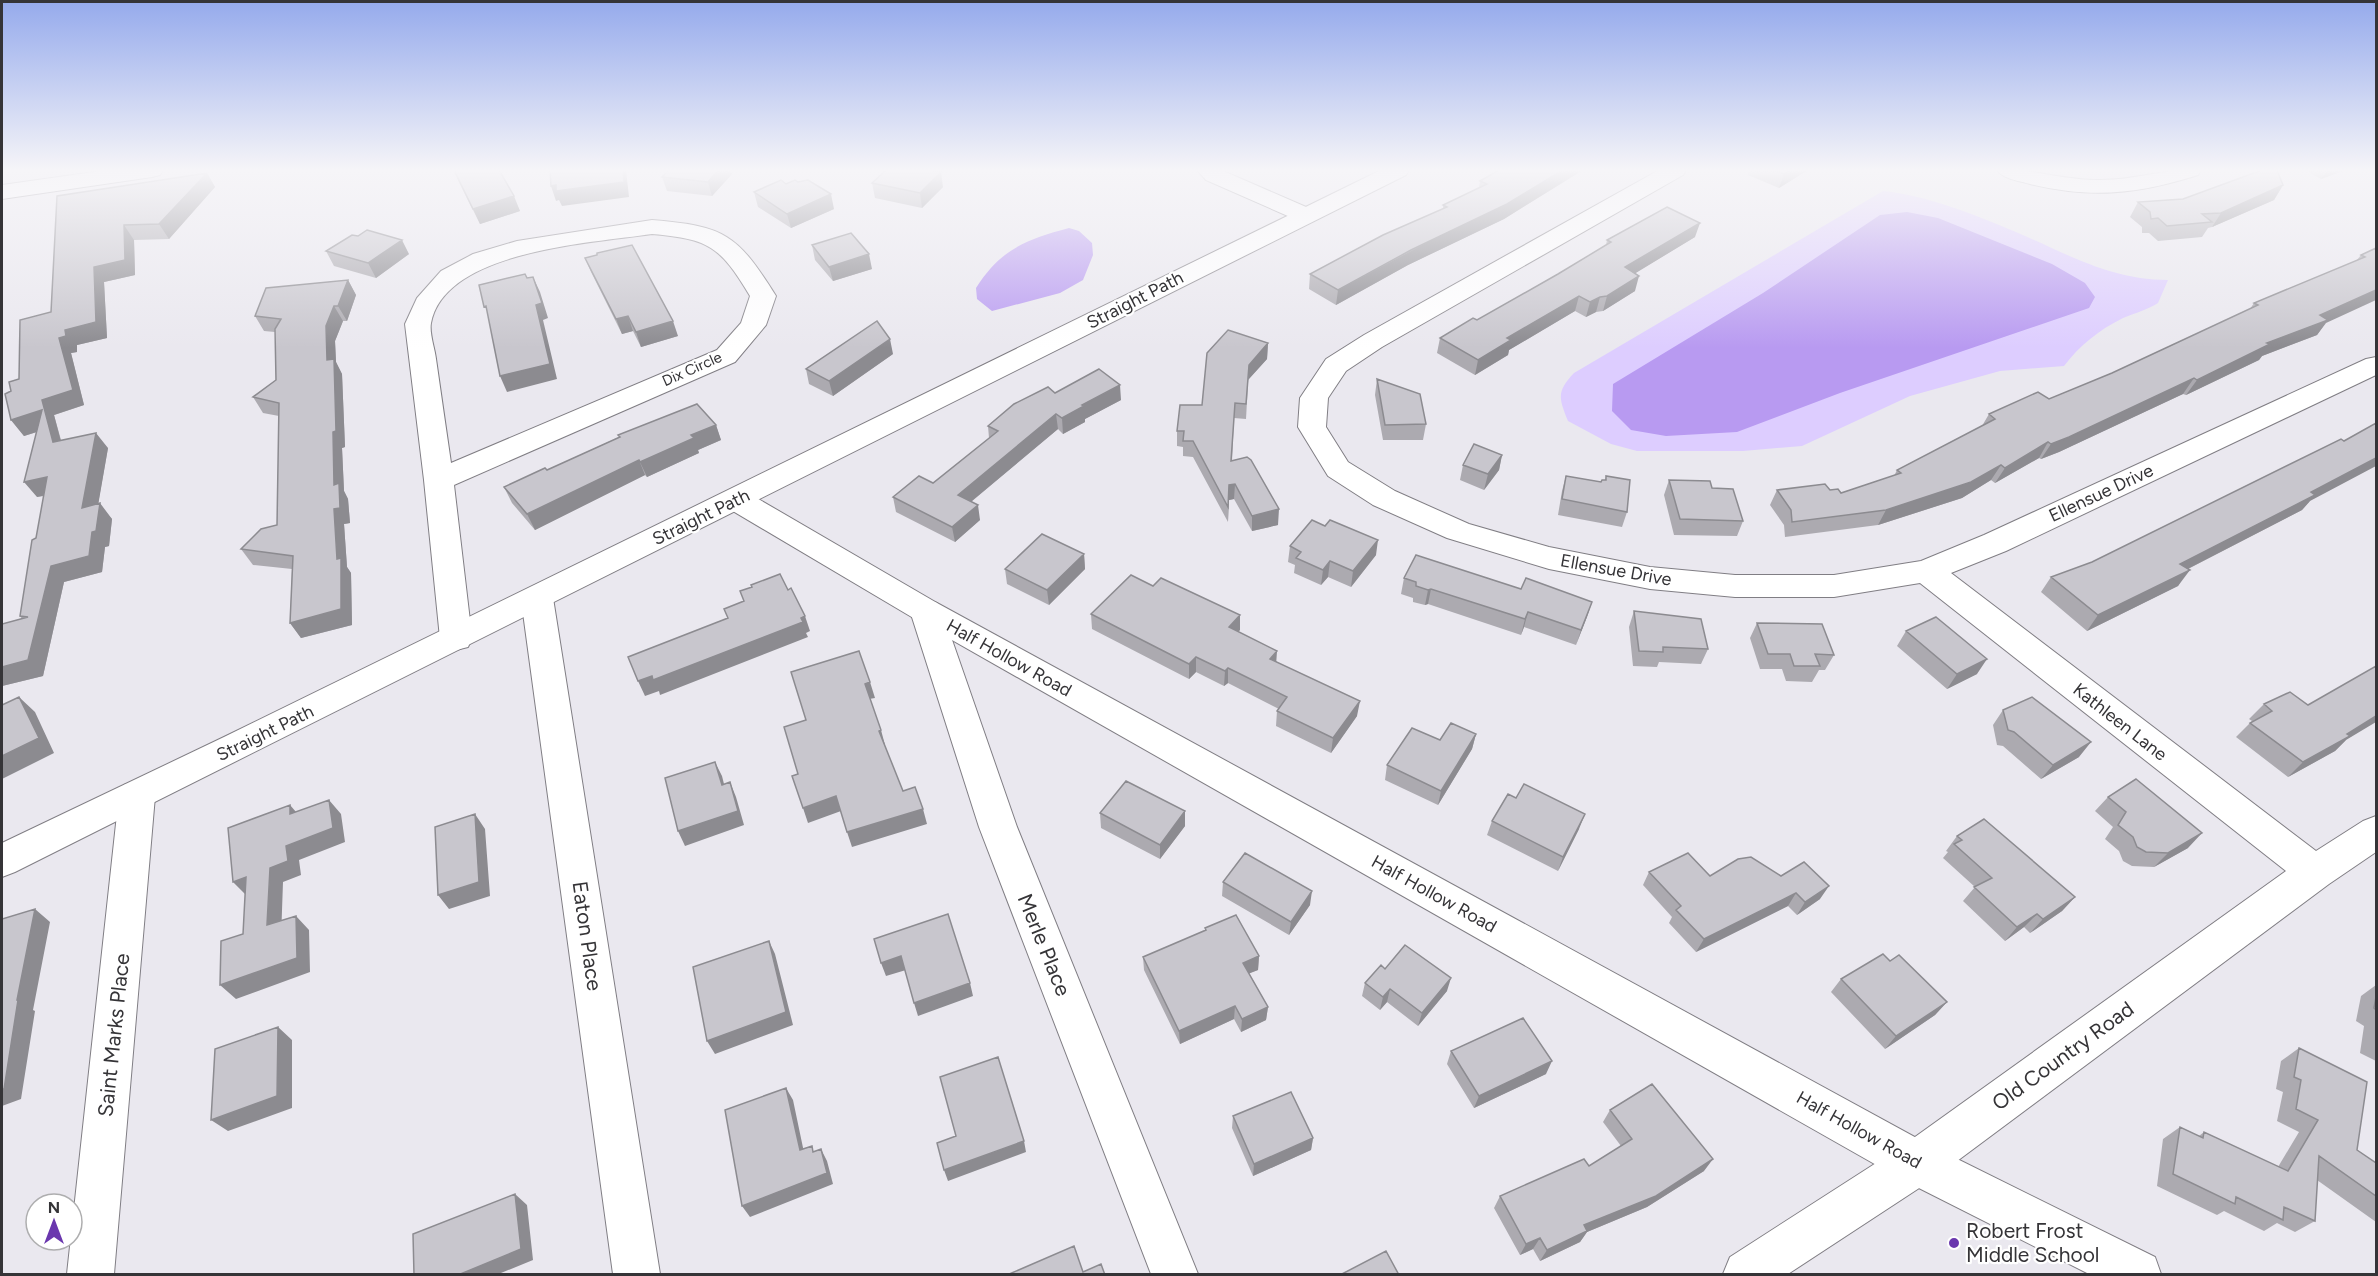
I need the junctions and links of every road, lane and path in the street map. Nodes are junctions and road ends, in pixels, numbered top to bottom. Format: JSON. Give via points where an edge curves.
{"nodes":[{"id":1,"x":636,"y":230,"type":"edge"},
{"id":2,"x":675,"y":230,"type":"edge"},
{"id":3,"x":1276,"y":230,"type":"edge"},
{"id":4,"x":1569,"y":230,"type":"edge"},
{"id":5,"x":2376,"y":365,"type":"edge"},
{"id":6,"x":439,"y":480,"type":"junction"},
{"id":7,"x":737,"y":500,"type":"junction"},
{"id":8,"x":1926,"y":571,"type":"junction"},
{"id":9,"x":537,"y":598,"type":"junction"},
{"id":10,"x":926,"y":611,"type":"junction"},
{"id":11,"x":456,"y":638,"type":"junction"},
{"id":12,"x":137,"y":796,"type":"junction"},
{"id":13,"x":2376,"y":832,"type":"edge"},
{"id":14,"x":2,"y":861,"type":"edge"},
{"id":15,"x":2315,"y":872,"type":"junction"},
{"id":16,"x":1917,"y":1163,"type":"junction"},
{"id":17,"x":90,"y":1275,"type":"edge"},
{"id":18,"x":637,"y":1275,"type":"edge"},
{"id":19,"x":1175,"y":1275,"type":"edge"},
{"id":20,"x":1746,"y":1275,"type":"edge"},
{"id":21,"x":2138,"y":1275,"type":"edge"}],
"edges":[{"from":1,"to":6,"type":"street","name":"Dix Circle","via":[[517,248],[450,276],[430,298],[418,324]]},
{"from":2,"to":6,"type":"street","name":"Dix Circle","via":[[718,240],[746,269],[764,296],[753,325],[726,356]]},
{"from":3,"to":7,"type":"street","name":"Straight Path"},
{"from":4,"to":8,"type":"street","name":"Ellensue Drive","via":[[1336,365],[1314,398],[1312,428],[1338,469],[1384,498],[1458,531],[1549,558],[1650,578],[1735,586],[1834,586]]},
{"from":5,"to":8,"type":"street","name":"Ellensue Drive","via":[[1995,543]]},
{"from":6,"to":11,"type":"street","name":"Dix Circle"},
{"from":7,"to":9,"type":"street","name":"Straight Path"},
{"from":7,"to":10,"type":"street","name":"Half Hollow Road"},
{"from":8,"to":15,"type":"street","name":"Kathleen Lane"},
{"from":9,"to":11,"type":"street","name":"Straight Path"},
{"from":9,"to":18,"type":"street","name":"Eaton Place"},
{"from":10,"to":16,"type":"street","name":"Half Hollow Road"},
{"from":10,"to":19,"type":"street","name":"Merle Place","via":[[998,827]]},
{"from":11,"to":12,"type":"street","name":"Straight Path"},
{"from":12,"to":14,"type":"street","name":"Straight Path"},
{"from":12,"to":17,"type":"street","name":"Saint Marks Place"},
{"from":13,"to":15,"type":"street","name":"Old Country Road"},
{"from":15,"to":16,"type":"street","name":"Old Country Road"},
{"from":16,"to":20,"type":"street","name":"Old Country Road"},
{"from":16,"to":21,"type":"street","name":"Half Hollow Road"}]}
